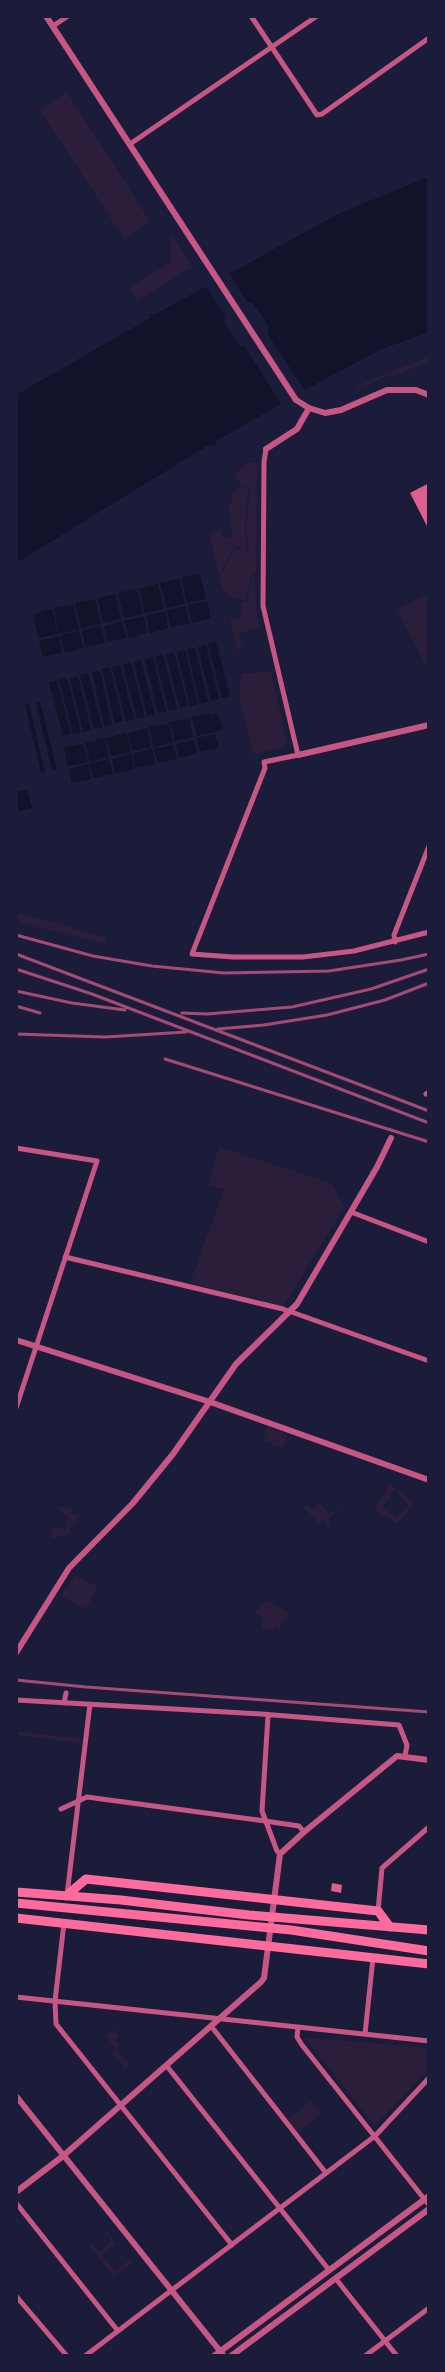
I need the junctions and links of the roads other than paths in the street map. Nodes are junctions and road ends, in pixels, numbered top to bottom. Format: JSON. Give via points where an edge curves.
{"nodes":[{"id":1,"x":46,"y":16,"type":"edge"},
{"id":2,"x":68,"y":16,"type":"edge"},
{"id":3,"x":252,"y":16,"type":"edge"},
{"id":4,"x":317,"y":16,"type":"edge"},
{"id":5,"x":53,"y":26,"type":"junction"},
{"id":6,"x":429,"y":38,"type":"edge"},
{"id":7,"x":272,"y":47,"type":"junction"},
{"id":8,"x":130,"y":144,"type":"junction"},
{"id":9,"x":429,"y":395,"type":"edge"},
{"id":10,"x":306,"y":406,"type":"junction"},
{"id":11,"x":266,"y":449,"type":"joint"},
{"id":12,"x":429,"y":724,"type":"edge"},
{"id":13,"x":298,"y":755,"type":"junction"},
{"id":14,"x":429,"y":846,"type":"edge"},
{"id":15,"x":429,"y":932,"type":"edge"},
{"id":16,"x":395,"y":942,"type":"junction"},
{"id":17,"x":391,"y":1138,"type":"dead end"},
{"id":18,"x":16,"y":1148,"type":"edge"},
{"id":19,"x":351,"y":1212,"type":"junction"},
{"id":20,"x":429,"y":1242,"type":"edge"},
{"id":21,"x":65,"y":1257,"type":"junction"},
{"id":22,"x":290,"y":1312,"type":"junction"},
{"id":23,"x":16,"y":1340,"type":"edge"},
{"id":24,"x":37,"y":1347,"type":"junction"},
{"id":25,"x":429,"y":1361,"type":"edge"},
{"id":26,"x":210,"y":1402,"type":"junction"},
{"id":27,"x":16,"y":1408,"type":"edge"},
{"id":28,"x":429,"y":1480,"type":"edge"},
{"id":29,"x":16,"y":1653,"type":"edge"},
{"id":30,"x":66,"y":1694,"type":"dead end"},
{"id":31,"x":16,"y":1700,"type":"edge"},
{"id":32,"x":64,"y":1704,"type":"junction"},
{"id":33,"x":90,"y":1704,"type":"junction"},
{"id":34,"x":268,"y":1716,"type":"junction"},
{"id":35,"x":405,"y":1756,"type":"junction"},
{"id":36,"x":429,"y":1760,"type":"edge"},
{"id":37,"x":79,"y":1799,"type":"junction"},
{"id":38,"x":61,"y":1809,"type":"dead end"},
{"id":39,"x":265,"y":1821,"type":"junction"},
{"id":40,"x":428,"y":1830,"type":"edge"},
{"id":41,"x":304,"y":1832,"type":"junction"},
{"id":42,"x":280,"y":1854,"type":"junction"},
{"id":43,"x":16,"y":1892,"type":"edge"},
{"id":44,"x":66,"y":1896,"type":"junction"},
{"id":45,"x":274,"y":1899,"type":"junction"},
{"id":46,"x":16,"y":1903,"type":"edge"},
{"id":47,"x":378,"y":1911,"type":"junction"},
{"id":48,"x":271,"y":1916,"type":"junction"},
{"id":49,"x":16,"y":1918,"type":"edge"},
{"id":50,"x":64,"y":1923,"type":"junction"},
{"id":51,"x":390,"y":1927,"type":"junction"},
{"id":52,"x":270,"y":1929,"type":"junction"},
{"id":53,"x":429,"y":1930,"type":"edge"},
{"id":54,"x":268,"y":1946,"type":"junction"},
{"id":55,"x":429,"y":1951,"type":"edge"},
{"id":56,"x":373,"y":1958,"type":"junction"},
{"id":57,"x":429,"y":1964,"type":"edge"},
{"id":58,"x":16,"y":1996,"type":"edge"},
{"id":59,"x":55,"y":2001,"type":"junction"},
{"id":60,"x":219,"y":2020,"type":"junction"},
{"id":61,"x":212,"y":2026,"type":"junction"},
{"id":62,"x":298,"y":2027,"type":"junction"},
{"id":63,"x":366,"y":2034,"type":"junction"},
{"id":64,"x":429,"y":2041,"type":"edge"},
{"id":65,"x":166,"y":2065,"type":"junction"},
{"id":66,"x":429,"y":2078,"type":"edge"},
{"id":67,"x":16,"y":2096,"type":"edge"},
{"id":68,"x":121,"y":2106,"type":"junction"},
{"id":69,"x":375,"y":2136,"type":"junction"},
{"id":70,"x":63,"y":2156,"type":"junction"},
{"id":71,"x":326,"y":2173,"type":"junction"},
{"id":72,"x":16,"y":2192,"type":"edge"},
{"id":73,"x":428,"y":2202,"type":"edge"},
{"id":74,"x":16,"y":2203,"type":"edge"},
{"id":75,"x":280,"y":2208,"type":"junction"},
{"id":76,"x":232,"y":2245,"type":"junction"},
{"id":77,"x":329,"y":2270,"type":"junction"},
{"id":78,"x":336,"y":2279,"type":"junction"},
{"id":79,"x":172,"y":2290,"type":"junction"},
{"id":80,"x":16,"y":2296,"type":"edge"},
{"id":81,"x":429,"y":2308,"type":"edge"},
{"id":82,"x":118,"y":2332,"type":"junction"},
{"id":83,"x":385,"y":2341,"type":"junction"},
{"id":84,"x":222,"y":2353,"type":"edge"},
{"id":85,"x":67,"y":2356,"type":"edge"},
{"id":86,"x":85,"y":2356,"type":"edge"},
{"id":87,"x":214,"y":2356,"type":"edge"},
{"id":88,"x":231,"y":2356,"type":"edge"},
{"id":89,"x":365,"y":2356,"type":"edge"},
{"id":90,"x":397,"y":2356,"type":"edge"}],
"edges":[{"from":1,"to":5,"type":"street"},
{"from":2,"to":5,"type":"street"},
{"from":3,"to":7,"type":"street"},
{"from":4,"to":7,"type":"street"},
{"from":5,"to":8,"type":"street"},
{"from":6,"to":7,"type":"street","via":[[317,115]]},
{"from":7,"to":8,"type":"street"},
{"from":8,"to":10,"type":"street","via":[[293,396]]},
{"from":9,"to":10,"type":"street","via":[[400,388],[368,397],[341,410],[325,413]]},
{"from":10,"to":11,"type":"street","via":[[297,429]]},
{"from":11,"to":13,"type":"street","via":[[263,606]]},
{"from":12,"to":13,"type":"street"},
{"from":13,"to":16,"type":"street","via":[[264,762],[265,768],[192,954],[303,957]]},
{"from":14,"to":16,"type":"street","via":[[394,935]]},
{"from":15,"to":16,"type":"street"},
{"from":17,"to":19,"type":"street"},
{"from":18,"to":21,"type":"street","via":[[97,1162]]},
{"from":19,"to":20,"type":"street"},
{"from":19,"to":22,"type":"street"},
{"from":21,"to":22,"type":"street"},
{"from":21,"to":24,"type":"street"},
{"from":22,"to":25,"type":"street"},
{"from":22,"to":26,"type":"street","via":[[236,1364]]},
{"from":23,"to":24,"type":"street"},
{"from":24,"to":26,"type":"street"},
{"from":24,"to":27,"type":"street"},
{"from":26,"to":28,"type":"street"},
{"from":26,"to":29,"type":"street","via":[[137,1498],[69,1568]]},
{"from":30,"to":32,"type":"street"},
{"from":31,"to":32,"type":"street"},
{"from":32,"to":33,"type":"street"},
{"from":33,"to":34,"type":"street"},
{"from":33,"to":37,"type":"street"},
{"from":34,"to":35,"type":"street","via":[[399,1725],[407,1745]]},
{"from":34,"to":39,"type":"street","via":[[262,1811]]},
{"from":35,"to":36,"type":"street"},
{"from":35,"to":41,"type":"street","via":[[397,1756]]},
{"from":37,"to":38,"type":"street"},
{"from":37,"to":39,"type":"street"},
{"from":37,"to":44,"type":"street"},
{"from":39,"to":41,"type":"street","via":[[299,1826]]},
{"from":39,"to":42,"type":"street"},
{"from":40,"to":47,"type":"street","via":[[382,1868]]},
{"from":41,"to":42,"type":"street"},
{"from":42,"to":45,"type":"street"},
{"from":43,"to":44,"type":"highway"},
{"from":44,"to":45,"type":"highway","via":[[86,1879]]},
{"from":44,"to":48,"type":"highway"},
{"from":45,"to":47,"type":"highway"},
{"from":45,"to":48,"type":"street"},
{"from":46,"to":52,"type":"highway"},
{"from":47,"to":51,"type":"highway"},
{"from":48,"to":51,"type":"highway"},
{"from":48,"to":52,"type":"street"},
{"from":49,"to":50,"type":"highway"},
{"from":50,"to":54,"type":"highway"},
{"from":50,"to":59,"type":"street"},
{"from":51,"to":53,"type":"highway"},
{"from":52,"to":54,"type":"street"},
{"from":52,"to":55,"type":"highway"},
{"from":54,"to":56,"type":"highway"},
{"from":54,"to":60,"type":"street","via":[[264,1978]]},
{"from":56,"to":57,"type":"highway"},
{"from":56,"to":63,"type":"street"},
{"from":58,"to":59,"type":"street"},
{"from":59,"to":60,"type":"street"},
{"from":59,"to":68,"type":"street","via":[[56,2024]]},
{"from":60,"to":61,"type":"street"},
{"from":60,"to":62,"type":"street"},
{"from":61,"to":65,"type":"street"},
{"from":61,"to":71,"type":"street"},
{"from":62,"to":63,"type":"street"},
{"from":62,"to":69,"type":"street","via":[[297,2037],[302,2045]]},
{"from":63,"to":64,"type":"street"},
{"from":65,"to":68,"type":"street"},
{"from":65,"to":75,"type":"street"},
{"from":66,"to":69,"type":"street"},
{"from":67,"to":70,"type":"street"},
{"from":68,"to":70,"type":"street"},
{"from":68,"to":76,"type":"street"},
{"from":69,"to":71,"type":"street"},
{"from":69,"to":73,"type":"street"},
{"from":70,"to":72,"type":"street"},
{"from":70,"to":79,"type":"street"},
{"from":71,"to":75,"type":"street"},
{"from":73,"to":77,"type":"street"},
{"from":73,"to":78,"type":"street"},
{"from":74,"to":82,"type":"street"},
{"from":75,"to":76,"type":"street"},
{"from":75,"to":77,"type":"street"},
{"from":76,"to":79,"type":"street"},
{"from":77,"to":84,"type":"street"},
{"from":78,"to":83,"type":"street"},
{"from":78,"to":88,"type":"street"},
{"from":79,"to":82,"type":"street"},
{"from":79,"to":84,"type":"street"},
{"from":80,"to":85,"type":"street"},
{"from":81,"to":83,"type":"street"},
{"from":82,"to":86,"type":"street"},
{"from":83,"to":89,"type":"street"},
{"from":83,"to":90,"type":"street"},
{"from":84,"to":87,"type":"street"}]}
